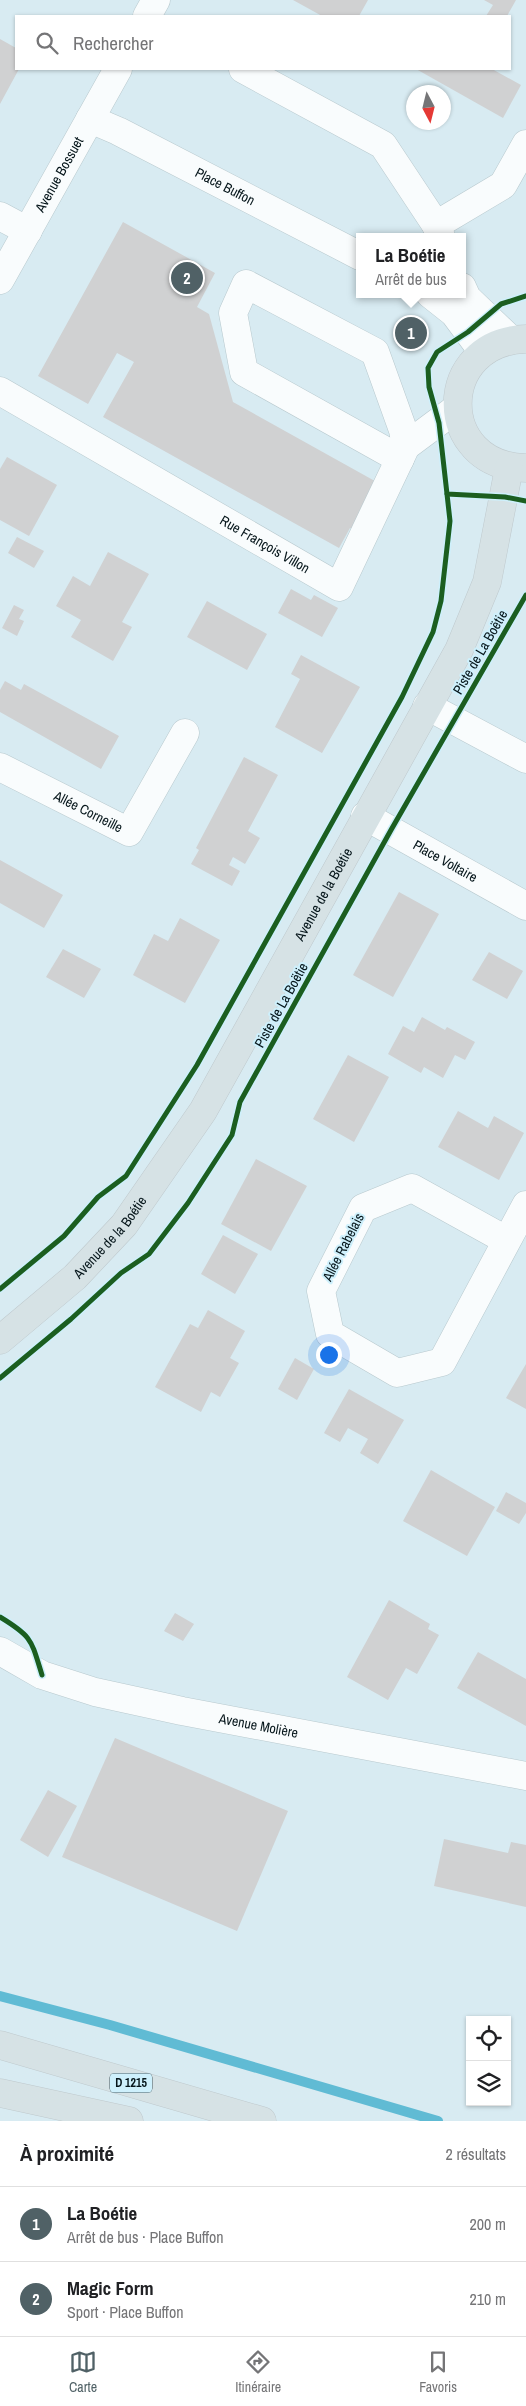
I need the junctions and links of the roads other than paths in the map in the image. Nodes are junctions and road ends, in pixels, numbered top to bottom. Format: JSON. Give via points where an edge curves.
{"nodes":[{"id":1,"x":156,"y":0,"type":"edge"},
{"id":2,"x":148,"y":15,"type":"edge"},
{"id":3,"x":117,"y":70,"type":"edge"},
{"id":4,"x":245,"y":70,"type":"edge"},
{"id":5,"x":90,"y":119,"type":"junction"},
{"id":6,"x":526,"y":144,"type":"edge"},
{"id":7,"x":0,"y":216,"type":"edge"},
{"id":8,"x":28,"y":231,"type":"junction"},
{"id":9,"x":439,"y":231,"type":"edge"},
{"id":10,"x":356,"y":254,"type":"edge"},
{"id":11,"x":0,"y":280,"type":"edge"},
{"id":12,"x":466,"y":296,"type":"edge"},
{"id":13,"x":435,"y":298,"type":"edge"},
{"id":14,"x":519,"y":339,"type":"edge"},
{"id":15,"x":483,"y":352,"type":"junction"},
{"id":16,"x":0,"y":391,"type":"edge"},
{"id":17,"x":457,"y":408,"type":"junction"},
{"id":18,"x":403,"y":452,"type":"junction"},
{"id":19,"x":518,"y":468,"type":"edge"},
{"id":20,"x":427,"y":706,"type":"junction"},
{"id":21,"x":185,"y":733,"type":"dead end"},
{"id":22,"x":526,"y":759,"type":"edge"},
{"id":23,"x":0,"y":767,"type":"edge"},
{"id":24,"x":366,"y":816,"type":"junction"},
{"id":25,"x":526,"y":906,"type":"edge"},
{"id":26,"x":526,"y":1205,"type":"edge"},
{"id":27,"x":506,"y":1240,"type":"junction"},
{"id":28,"x":10,"y":1328,"type":"edge"},
{"id":29,"x":0,"y":1340,"type":"edge"},
{"id":30,"x":0,"y":1651,"type":"edge"},
{"id":31,"x":526,"y":1776,"type":"edge"},
{"id":32,"x":0,"y":2045,"type":"edge"},
{"id":33,"x":0,"y":2093,"type":"edge"},
{"id":34,"x":129,"y":2121,"type":"edge"},
{"id":35,"x":262,"y":2121,"type":"edge"}],
"edges":[{"from":1,"to":2,"type":"street"},
{"from":3,"to":5,"type":"street","name":"Avenue Bossuet"},
{"from":4,"to":9,"type":"street","via":[[383,145]]},
{"from":5,"to":8,"type":"street","name":"Avenue Bossuet"},
{"from":5,"to":10,"type":"street","name":"Place Buffon","via":[[118,130]]},
{"from":6,"to":9,"type":"street","via":[[504,184]]},
{"from":7,"to":8,"type":"street"},
{"from":8,"to":11,"type":"street","name":"Avenue Bossuet"},
{"from":12,"to":14,"type":"street"},
{"from":13,"to":15,"type":"street","via":[[454,313]]},
{"from":14,"to":15,"type":"main road","via":[[497,344]]},
{"from":15,"to":17,"type":"main road","via":[[469,368],[460,387]]},
{"from":16,"to":18,"type":"street","name":"Rue François Villon","via":[[339,587]]},
{"from":17,"to":18,"type":"street","name":"Rue François Villon"},
{"from":17,"to":19,"type":"main road","via":[[462,428],[473,447],[489,460]]},
{"from":18,"to":18,"type":"street","via":[[403,430],[376,352],[246,284],[233,313],[244,372]]},
{"from":19,"to":20,"type":"main road","name":"Avenue de la Boétie","via":[[487,582],[459,650]]},
{"from":20,"to":22,"type":"street"},
{"from":20,"to":24,"type":"main road","name":"Avenue de la Boétie"},
{"from":21,"to":23,"type":"street","name":"Allée Corneille","via":[[129,832]]},
{"from":24,"to":25,"type":"street","name":"Place Voltaire"},
{"from":24,"to":28,"type":"main road","name":"Avenue de la Boétie","via":[[203,1111],[124,1225],[75,1277]]},
{"from":26,"to":27,"type":"street","name":"Allée Rabelais"},
{"from":27,"to":27,"type":"street","name":"Allée Rabelais","via":[[442,1362],[397,1373],[330,1334],[321,1291],[363,1208],[412,1188]]},
{"from":28,"to":29,"type":"main road","name":"Avenue de la Boétie"},
{"from":30,"to":31,"type":"street","name":"Avenue Molière","via":[[42,1675],[95,1692]]},
{"from":32,"to":35,"type":"main road","number":"D 1215"},
{"from":33,"to":34,"type":"main road"}]}
